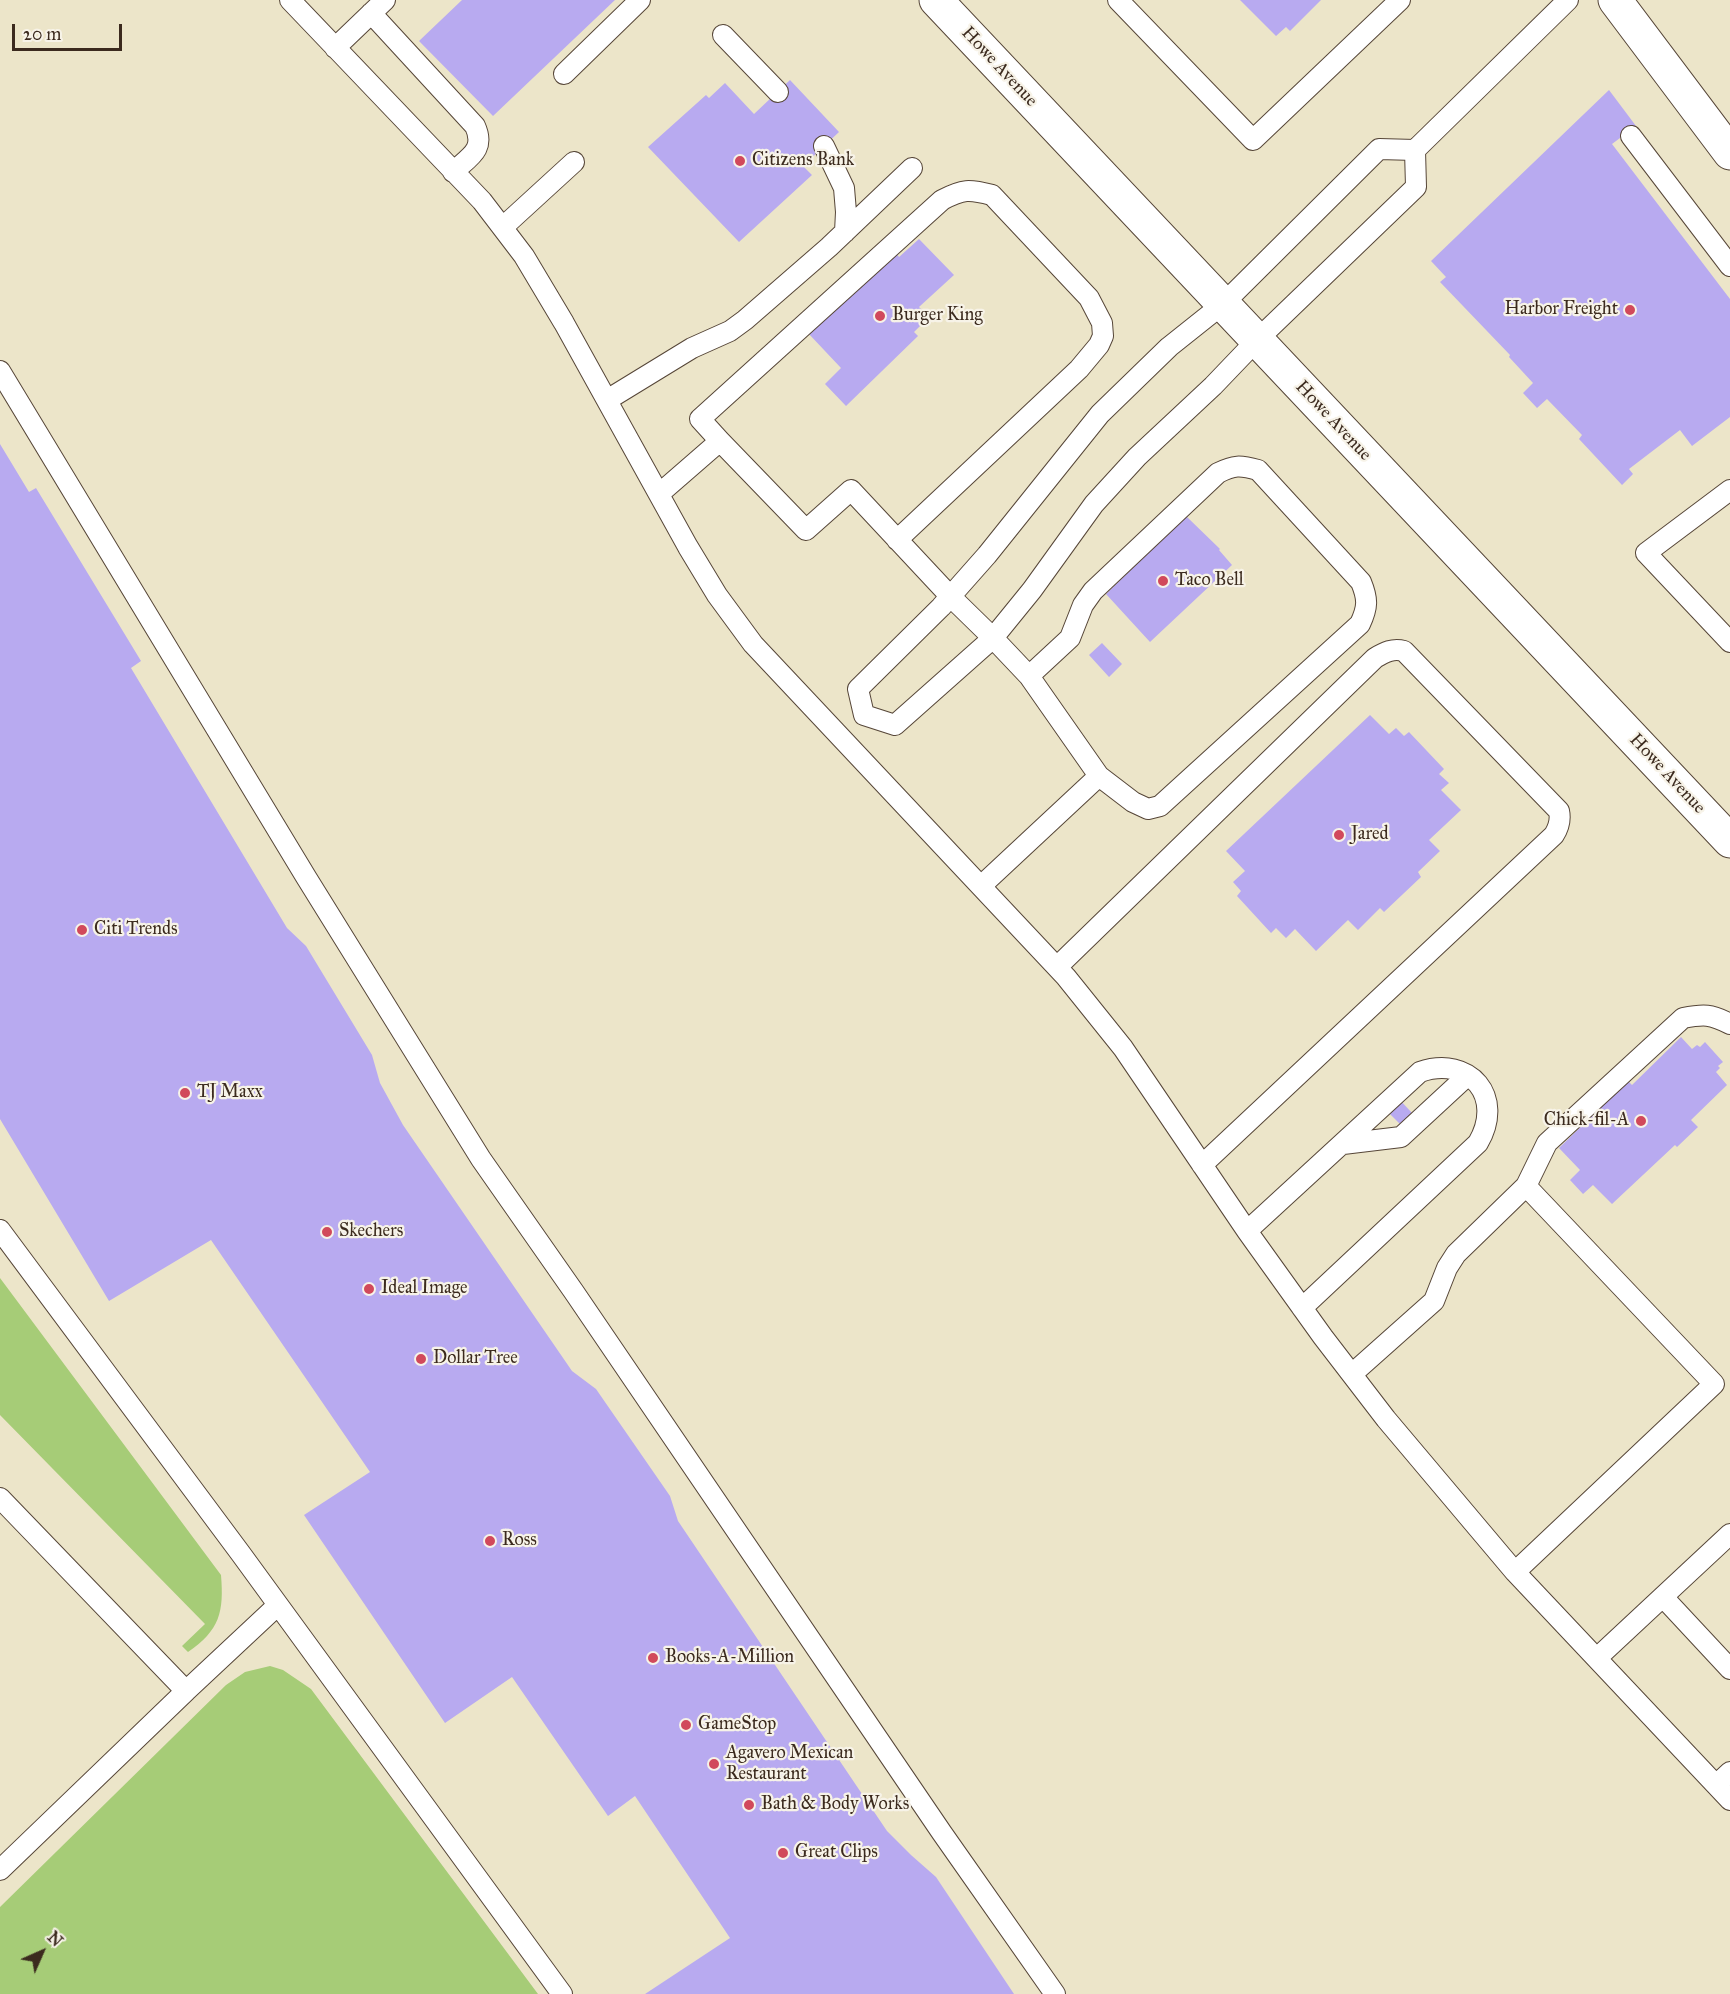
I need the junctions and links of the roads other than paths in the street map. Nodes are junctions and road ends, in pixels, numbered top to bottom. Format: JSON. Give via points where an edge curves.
{"nodes":[{"id":1,"x":290,"y":0,"type":"edge"},
{"id":2,"x":640,"y":0,"type":"edge"},
{"id":3,"x":936,"y":0,"type":"edge"},
{"id":4,"x":1118,"y":0,"type":"edge"},
{"id":5,"x":1400,"y":0,"type":"edge"},
{"id":6,"x":1568,"y":0,"type":"edge"},
{"id":7,"x":1615,"y":0,"type":"edge"},
{"id":8,"x":378,"y":7,"type":"edge"},
{"id":9,"x":723,"y":35,"type":"dead end"},
{"id":10,"x":335,"y":48,"type":"junction"},
{"id":11,"x":564,"y":74,"type":"dead end"},
{"id":12,"x":778,"y":92,"type":"dead end"},
{"id":13,"x":1631,"y":136,"type":"dead end"},
{"id":14,"x":824,"y":146,"type":"dead end"},
{"id":15,"x":1415,"y":150,"type":"junction"},
{"id":16,"x":1730,"y":153,"type":"edge"},
{"id":17,"x":574,"y":162,"type":"dead end"},
{"id":18,"x":912,"y":168,"type":"dead end"},
{"id":19,"x":453,"y":172,"type":"junction"},
{"id":20,"x":503,"y":227,"type":"junction"},
{"id":21,"x":845,"y":232,"type":"junction"},
{"id":22,"x":1730,"y":266,"type":"edge"},
{"id":23,"x":1223,"y":304,"type":"junction"},
{"id":24,"x":1257,"y":340,"type":"junction"},
{"id":25,"x":0,"y":371,"type":"edge"},
{"id":26,"x":607,"y":400,"type":"junction"},
{"id":27,"x":720,"y":441,"type":"junction"},
{"id":28,"x":1730,"y":490,"type":"edge"},
{"id":29,"x":659,"y":494,"type":"junction"},
{"id":30,"x":897,"y":540,"type":"junction"},
{"id":31,"x":950,"y":596,"type":"junction"},
{"id":32,"x":993,"y":638,"type":"junction"},
{"id":33,"x":1730,"y":642,"type":"edge"},
{"id":34,"x":1029,"y":676,"type":"junction"},
{"id":35,"x":864,"y":715,"type":"junction"},
{"id":36,"x":841,"y":737,"type":"junction"},
{"id":37,"x":1099,"y":776,"type":"junction"},
{"id":38,"x":1730,"y":841,"type":"edge"},
{"id":39,"x":981,"y":886,"type":"junction"},
{"id":40,"x":1057,"y":967,"type":"junction"},
{"id":41,"x":1730,"y":1024,"type":"edge"},
{"id":42,"x":1467,"y":1076,"type":"junction"},
{"id":43,"x":1343,"y":1144,"type":"junction"},
{"id":44,"x":1202,"y":1165,"type":"junction"},
{"id":45,"x":1526,"y":1186,"type":"junction"},
{"id":46,"x":0,"y":1230,"type":"edge"},
{"id":47,"x":1247,"y":1231,"type":"junction"},
{"id":48,"x":1302,"y":1308,"type":"junction"},
{"id":49,"x":1352,"y":1374,"type":"junction"},
{"id":50,"x":0,"y":1498,"type":"edge"},
{"id":51,"x":1730,"y":1534,"type":"edge"},
{"id":52,"x":1515,"y":1572,"type":"junction"},
{"id":53,"x":1663,"y":1597,"type":"junction"},
{"id":54,"x":278,"y":1605,"type":"junction"},
{"id":55,"x":1597,"y":1658,"type":"junction"},
{"id":56,"x":1730,"y":1669,"type":"edge"},
{"id":57,"x":186,"y":1691,"type":"junction"},
{"id":58,"x":1723,"y":1779,"type":"edge"},
{"id":59,"x":1730,"y":1800,"type":"edge"},
{"id":60,"x":0,"y":1870,"type":"edge"},
{"id":61,"x":562,"y":1994,"type":"edge"},
{"id":62,"x":1055,"y":1994,"type":"edge"}],
"edges":[{"from":1,"to":10,"type":"lane"},
{"from":2,"to":11,"type":"lane"},
{"from":3,"to":23,"type":"street","name":"Howe Avenue"},
{"from":4,"to":5,"type":"lane","via":[[1253,140]]},
{"from":6,"to":15,"type":"lane"},
{"from":7,"to":16,"type":"street"},
{"from":8,"to":10,"type":"lane"},
{"from":8,"to":19,"type":"lane","via":[[475,126],[478,149]]},
{"from":9,"to":12,"type":"lane"},
{"from":10,"to":19,"type":"lane"},
{"from":13,"to":22,"type":"lane"},
{"from":14,"to":21,"type":"lane","via":[[844,188]]},
{"from":15,"to":23,"type":"lane","via":[[1379,149]]},
{"from":15,"to":24,"type":"lane","via":[[1416,187]]},
{"from":17,"to":20,"type":"lane"},
{"from":18,"to":21,"type":"lane"},
{"from":19,"to":20,"type":"lane"},
{"from":20,"to":26,"type":"lane","via":[[547,292]]},
{"from":21,"to":26,"type":"lane","via":[[730,331],[692,348]]},
{"from":23,"to":24,"type":"street","name":"Howe Avenue"},
{"from":23,"to":31,"type":"lane","via":[[1169,347],[1100,414]]},
{"from":24,"to":32,"type":"lane","via":[[1094,504]]},
{"from":24,"to":38,"type":"street","name":"Howe Avenue"},
{"from":25,"to":62,"type":"lane","via":[[481,1159]]},
{"from":26,"to":29,"type":"lane"},
{"from":27,"to":29,"type":"lane"},
{"from":27,"to":30,"type":"lane","via":[[806,530],[850,490]]},
{"from":27,"to":30,"type":"lane","via":[[700,418],[942,200],[960,191],[992,195],[1089,298],[1102,322],[1103,336],[1079,369]]},
{"from":28,"to":33,"type":"lane","via":[[1646,553]]},
{"from":29,"to":36,"type":"lane","via":[[735,621]]},
{"from":30,"to":31,"type":"lane"},
{"from":31,"to":32,"type":"lane"},
{"from":31,"to":35,"type":"lane","via":[[858,689]]},
{"from":32,"to":34,"type":"lane"},
{"from":32,"to":35,"type":"lane","via":[[895,725]]},
{"from":34,"to":37,"type":"lane"},
{"from":34,"to":37,"type":"lane","via":[[1070,639],[1093,591],[1218,473],[1231,466],[1258,470],[1361,582],[1367,597],[1360,624],[1160,806],[1148,808],[1133,802]]},
{"from":35,"to":36,"type":"lane"},
{"from":36,"to":39,"type":"lane"},
{"from":37,"to":39,"type":"lane"},
{"from":39,"to":40,"type":"lane"},
{"from":40,"to":44,"type":"lane","via":[[1123,1048]]},
{"from":40,"to":44,"type":"lane","via":[[1385,651],[1404,651],[1559,811],[1561,818],[1554,835]]},
{"from":41,"to":45,"type":"lane","via":[[1715,1016],[1683,1017],[1547,1143]]},
{"from":42,"to":43,"type":"lane","via":[[1401,1137]]},
{"from":42,"to":43,"type":"lane","via":[[1445,1069],[1420,1072]]},
{"from":42,"to":48,"type":"lane","via":[[1482,1087],[1486,1098],[1487,1121],[1478,1143]]},
{"from":43,"to":47,"type":"lane"},
{"from":44,"to":47,"type":"lane"},
{"from":45,"to":49,"type":"lane","via":[[1456,1254],[1434,1301]]},
{"from":45,"to":52,"type":"lane","via":[[1714,1384]]},
{"from":46,"to":54,"type":"lane"},
{"from":47,"to":48,"type":"lane"},
{"from":48,"to":49,"type":"lane"},
{"from":49,"to":52,"type":"lane"},
{"from":50,"to":57,"type":"lane"},
{"from":51,"to":53,"type":"lane"},
{"from":52,"to":55,"type":"lane"},
{"from":53,"to":55,"type":"lane"},
{"from":53,"to":56,"type":"lane"},
{"from":54,"to":57,"type":"lane"},
{"from":54,"to":61,"type":"lane"},
{"from":55,"to":58,"type":"lane"},
{"from":57,"to":60,"type":"lane"},
{"from":58,"to":59,"type":"lane"}]}
